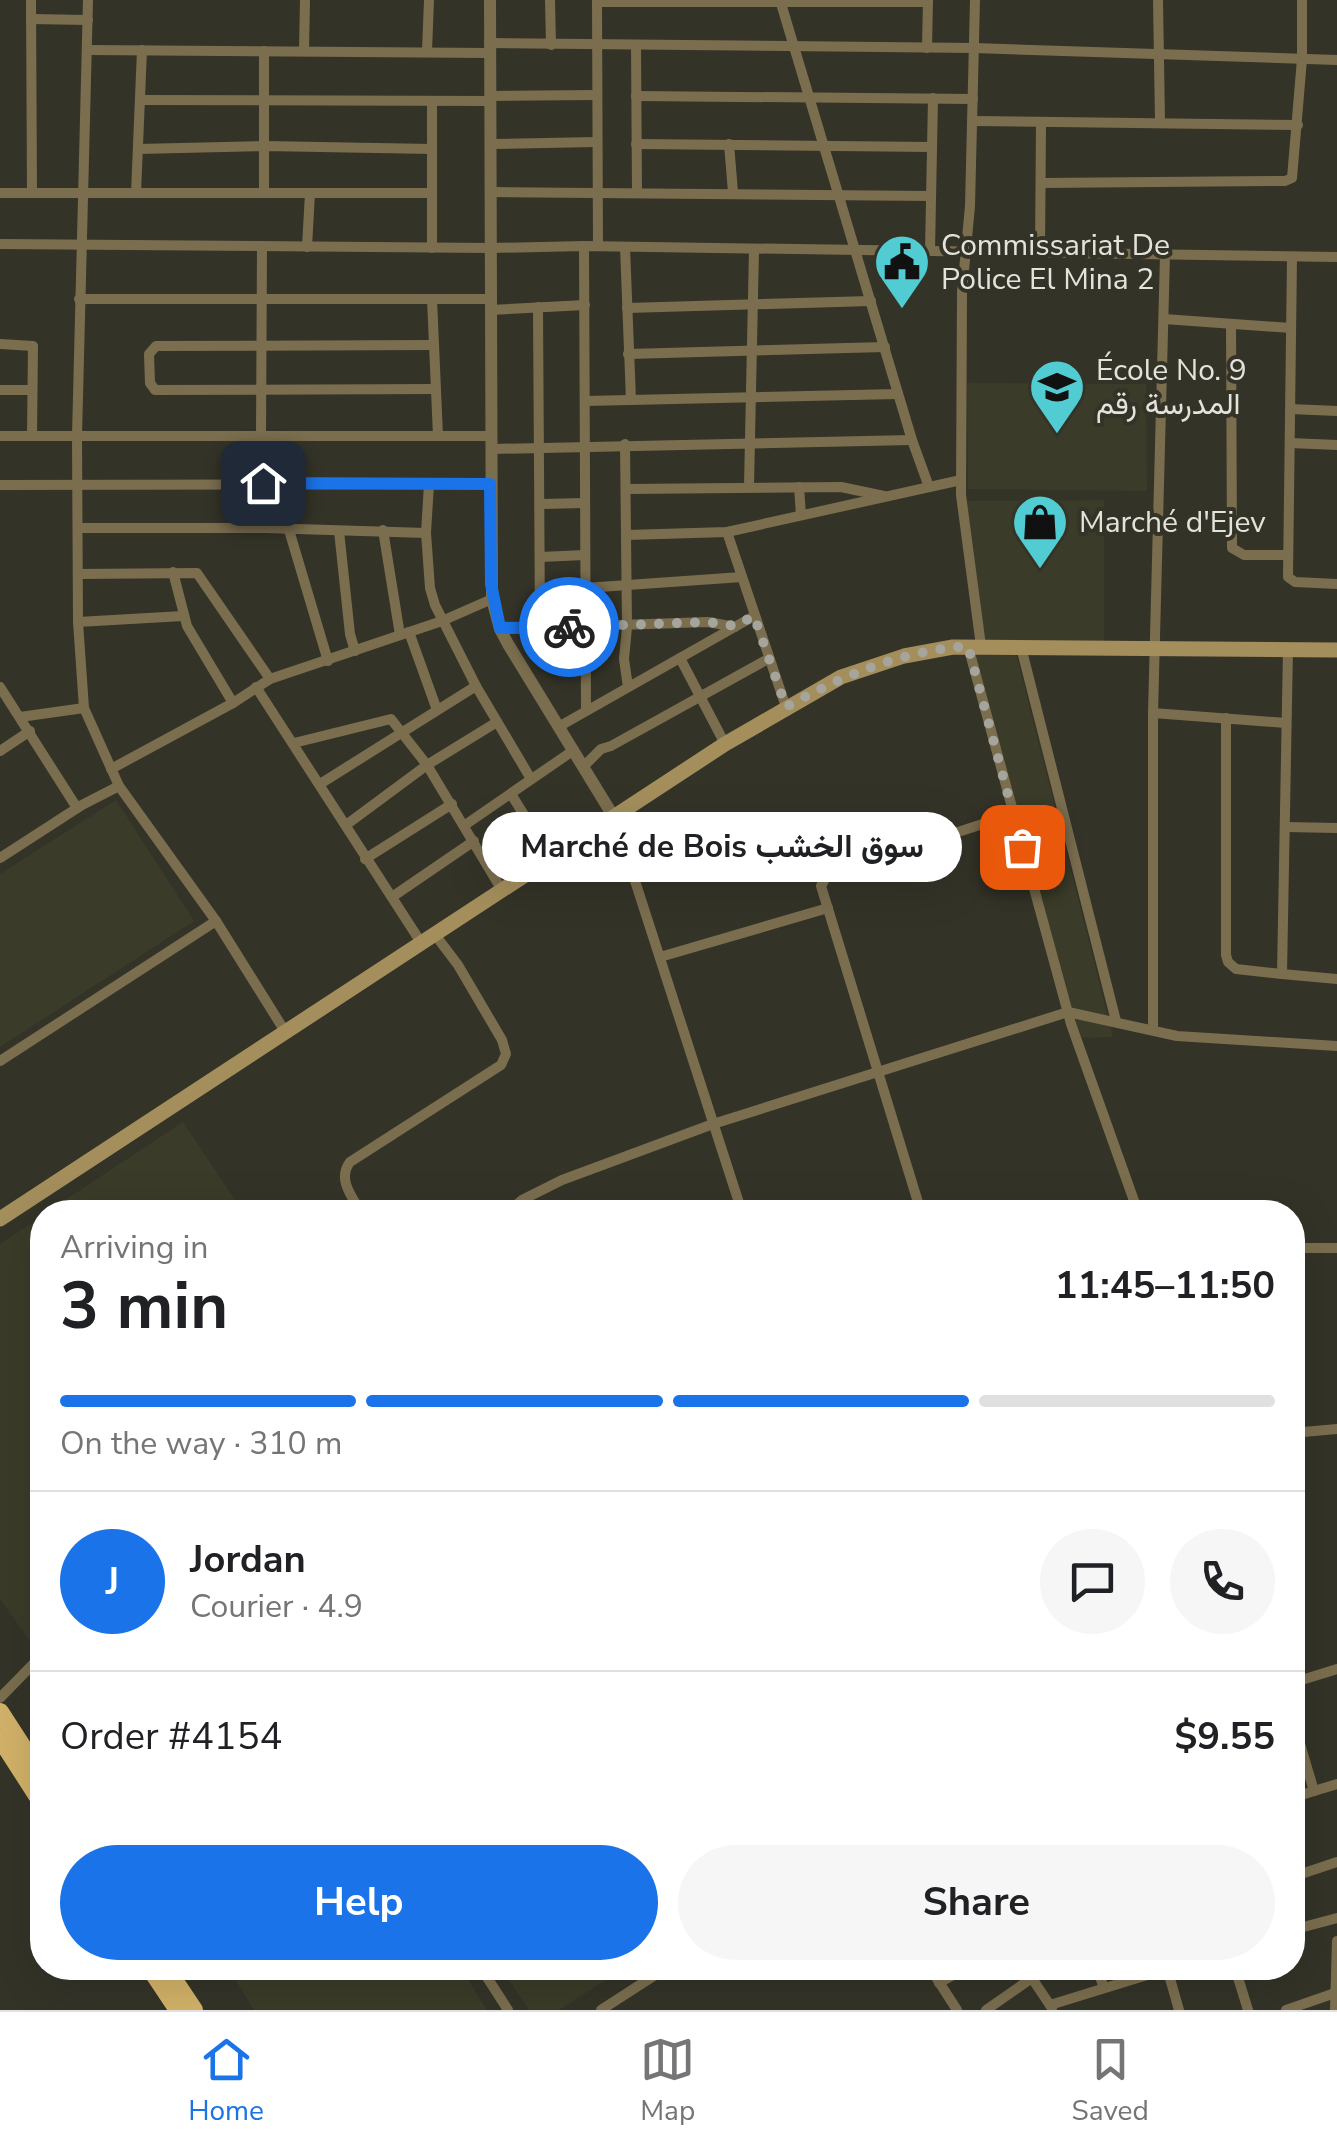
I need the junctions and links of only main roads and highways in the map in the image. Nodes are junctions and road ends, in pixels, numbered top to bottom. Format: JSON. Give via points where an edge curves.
{"nodes":[{"id":1,"x":1337,"y":650,"type":"edge"},
{"id":2,"x":0,"y":1219,"type":"edge"},
{"id":3,"x":0,"y":1712,"type":"edge"},
{"id":4,"x":0,"y":1738,"type":"edge"},
{"id":5,"x":30,"y":1758,"type":"edge"},
{"id":6,"x":30,"y":1784,"type":"edge"},
{"id":7,"x":158,"y":1980,"type":"edge"},
{"id":8,"x":174,"y":1980,"type":"edge"},
{"id":9,"x":178,"y":2010,"type":"edge"},
{"id":10,"x":194,"y":2010,"type":"edge"}],
"edges":[{"from":1,"to":2,"type":"main road","via":[[975,646],[904,656],[841,677],[725,744]]},
{"from":3,"to":5,"type":"highway"},
{"from":4,"to":6,"type":"highway"},
{"from":7,"to":9,"type":"highway"},
{"from":8,"to":10,"type":"highway"}]}
